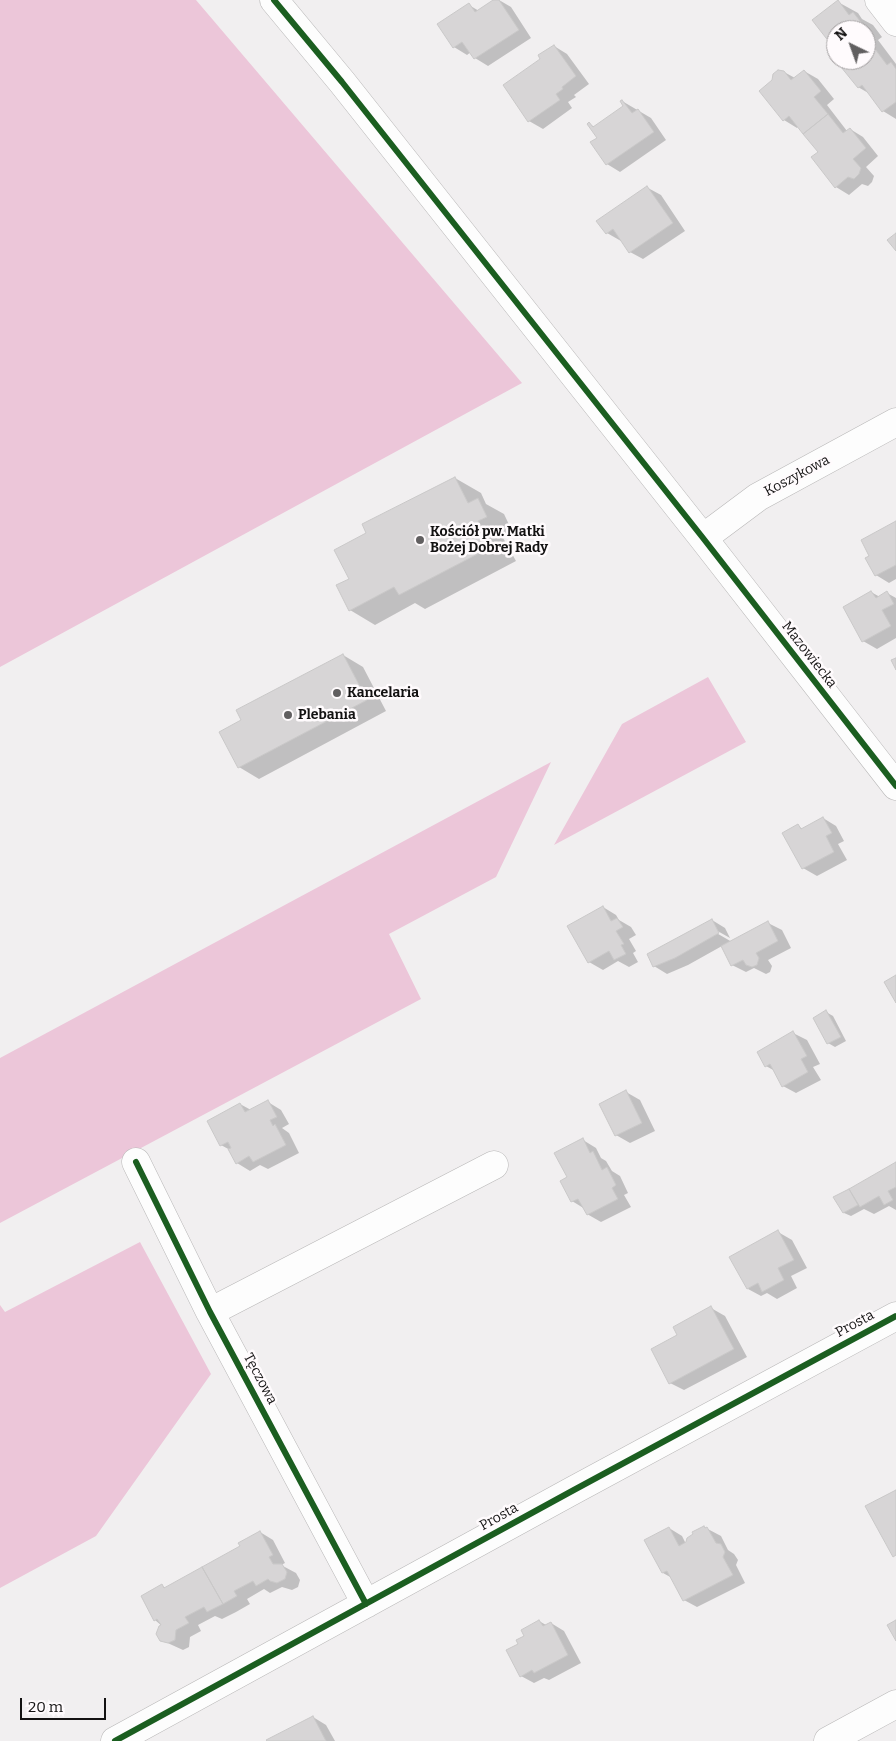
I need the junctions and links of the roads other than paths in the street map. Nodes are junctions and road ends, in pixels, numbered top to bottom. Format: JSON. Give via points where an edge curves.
{"nodes":[{"id":1,"x":274,"y":0,"type":"edge"},
{"id":2,"x":879,"y":0,"type":"edge"},
{"id":3,"x":896,"y":22,"type":"edge"},
{"id":4,"x":896,"y":422,"type":"edge"},
{"id":5,"x":703,"y":538,"type":"junction"},
{"id":6,"x":896,"y":786,"type":"edge"},
{"id":7,"x":136,"y":1162,"type":"dead end"},
{"id":8,"x":494,"y":1165,"type":"dead end"},
{"id":9,"x":210,"y":1312,"type":"junction"},
{"id":10,"x":896,"y":1316,"type":"edge"},
{"id":11,"x":366,"y":1604,"type":"junction"},
{"id":12,"x":896,"y":1704,"type":"edge"},
{"id":13,"x":115,"y":1741,"type":"edge"},
{"id":14,"x":828,"y":1741,"type":"edge"}],
"edges":[{"from":1,"to":5,"type":"street","name":"Mazowiecka"},
{"from":2,"to":3,"type":"street"},
{"from":4,"to":5,"type":"street","name":"Koszykowa","via":[[758,497]]},
{"from":5,"to":6,"type":"street","name":"Mazowiecka"},
{"from":7,"to":9,"type":"street","name":"Tęczowa"},
{"from":8,"to":9,"type":"street"},
{"from":9,"to":11,"type":"street","name":"Tęczowa"},
{"from":10,"to":11,"type":"street","name":"Prosta"},
{"from":11,"to":13,"type":"street","name":"Prosta"},
{"from":12,"to":14,"type":"street"}]}
